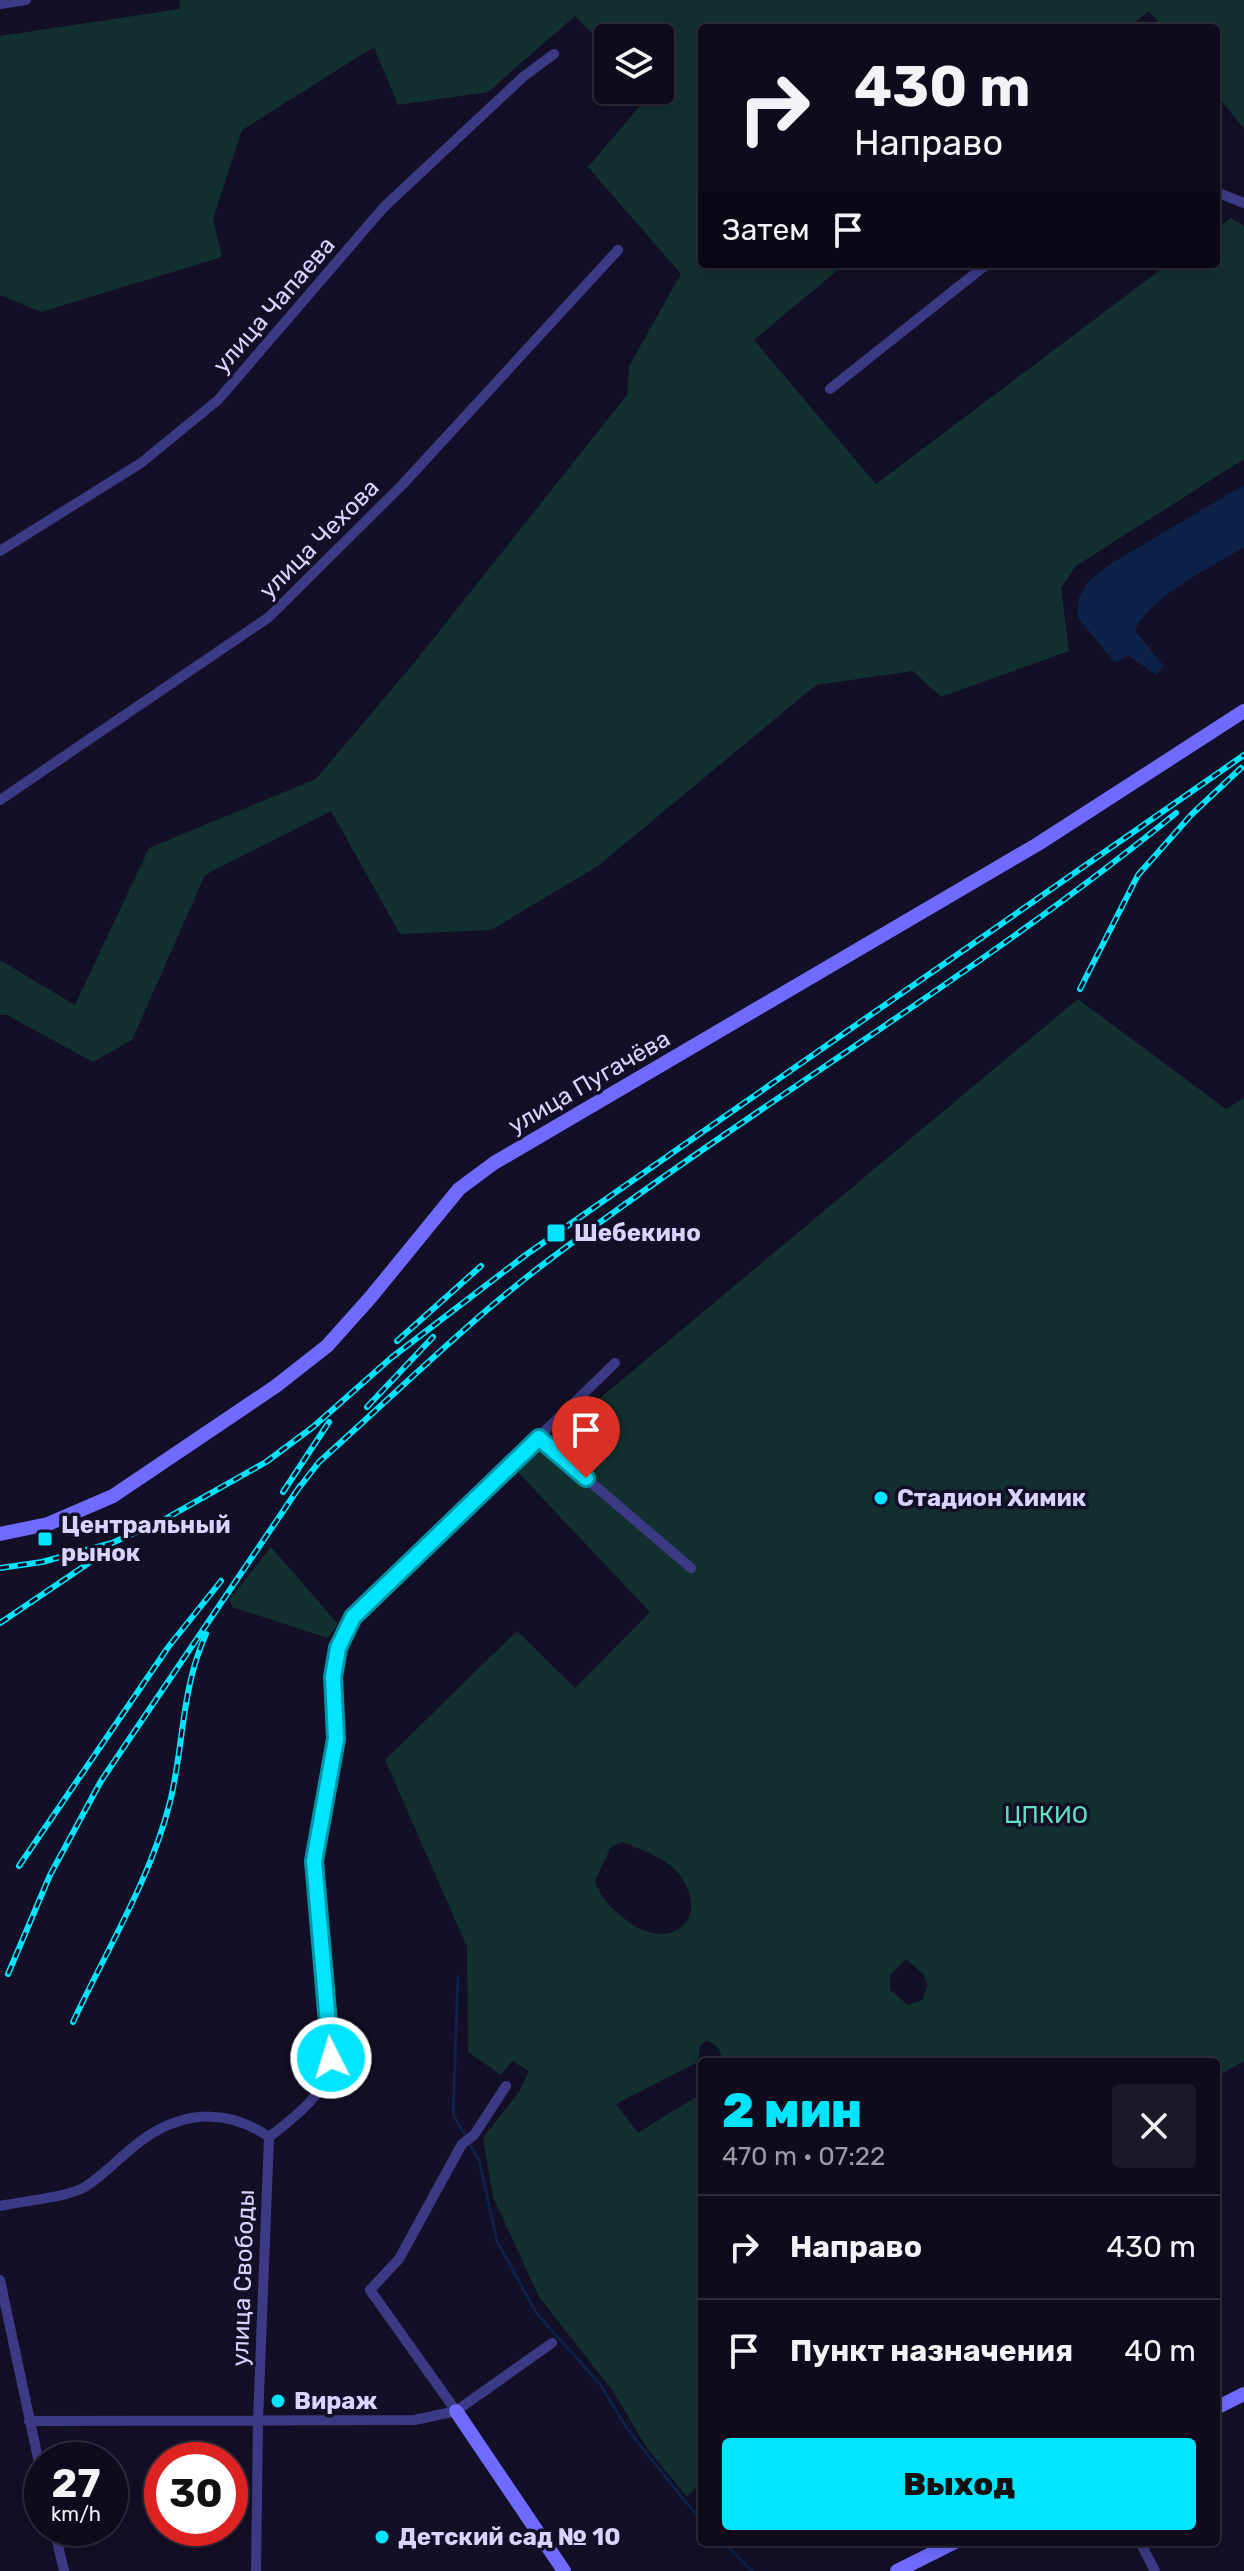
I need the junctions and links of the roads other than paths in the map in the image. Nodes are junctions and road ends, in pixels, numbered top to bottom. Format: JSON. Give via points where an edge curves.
{"nodes":[{"id":1,"x":26,"y":0,"type":"edge"},
{"id":2,"x":0,"y":4,"type":"edge"},
{"id":3,"x":554,"y":54,"type":"dead end"},
{"id":4,"x":1220,"y":194,"type":"edge"},
{"id":5,"x":1244,"y":203,"type":"edge"},
{"id":6,"x":618,"y":250,"type":"dead end"},
{"id":7,"x":982,"y":268,"type":"edge"},
{"id":8,"x":830,"y":389,"type":"dead end"},
{"id":9,"x":0,"y":551,"type":"edge"},
{"id":10,"x":1244,"y":711,"type":"edge"},
{"id":11,"x":0,"y":800,"type":"edge"},
{"id":12,"x":615,"y":1363,"type":"dead end"},
{"id":13,"x":539,"y":1438,"type":"junction"},
{"id":14,"x":0,"y":1534,"type":"edge"},
{"id":15,"x":691,"y":1568,"type":"dead end"},
{"id":16,"x":506,"y":2086,"type":"dead end"},
{"id":17,"x":269,"y":2137,"type":"junction"},
{"id":18,"x":0,"y":2206,"type":"edge"},
{"id":19,"x":0,"y":2280,"type":"edge"},
{"id":20,"x":552,"y":2343,"type":"dead end"},
{"id":21,"x":1244,"y":2394,"type":"edge"},
{"id":22,"x":1220,"y":2406,"type":"edge"},
{"id":23,"x":456,"y":2411,"type":"junction"},
{"id":24,"x":258,"y":2420,"type":"junction"},
{"id":25,"x":29,"y":2421,"type":"junction"},
{"id":26,"x":34,"y":2442,"type":"edge"},
{"id":27,"x":58,"y":2546,"type":"edge"},
{"id":28,"x":947,"y":2546,"type":"edge"},
{"id":29,"x":1142,"y":2546,"type":"edge"},
{"id":30,"x":64,"y":2571,"type":"edge"},
{"id":31,"x":256,"y":2571,"type":"edge"},
{"id":32,"x":564,"y":2571,"type":"edge"},
{"id":33,"x":897,"y":2571,"type":"edge"},
{"id":34,"x":1155,"y":2571,"type":"edge"}],
"edges":[{"from":1,"to":2,"type":"street"},
{"from":3,"to":9,"type":"street","name":"улица Чапаева","via":[[384,207],[218,400],[141,463]]},
{"from":4,"to":5,"type":"street"},
{"from":6,"to":11,"type":"street","name":"улица Чехова","via":[[403,484],[269,617]]},
{"from":7,"to":8,"type":"street"},
{"from":10,"to":14,"type":"street","name":"улица Пугачёва","via":[[1038,844],[494,1163],[459,1189],[327,1346],[276,1386],[113,1496],[48,1524]]},
{"from":12,"to":13,"type":"street"},
{"from":13,"to":15,"type":"street"},
{"from":13,"to":17,"type":"street","via":[[353,1617],[338,1648],[333,1677],[336,1739],[314,1861],[329,2074],[293,2118]]},
{"from":16,"to":23,"type":"street","via":[[474,2135],[462,2144],[399,2259],[370,2290]]},
{"from":17,"to":18,"type":"street","via":[[246,2121],[215,2115],[182,2122],[149,2135],[83,2188]]},
{"from":17,"to":24,"type":"street","name":"улица Свободы"},
{"from":19,"to":25,"type":"street"},
{"from":20,"to":23,"type":"street"},
{"from":21,"to":22,"type":"street"},
{"from":23,"to":24,"type":"street","via":[[415,2420]]},
{"from":23,"to":32,"type":"street"},
{"from":24,"to":25,"type":"street"},
{"from":24,"to":31,"type":"street","name":"улица Свободы"},
{"from":25,"to":26,"type":"street"},
{"from":27,"to":30,"type":"street"},
{"from":28,"to":33,"type":"street"},
{"from":29,"to":34,"type":"street"}]}
